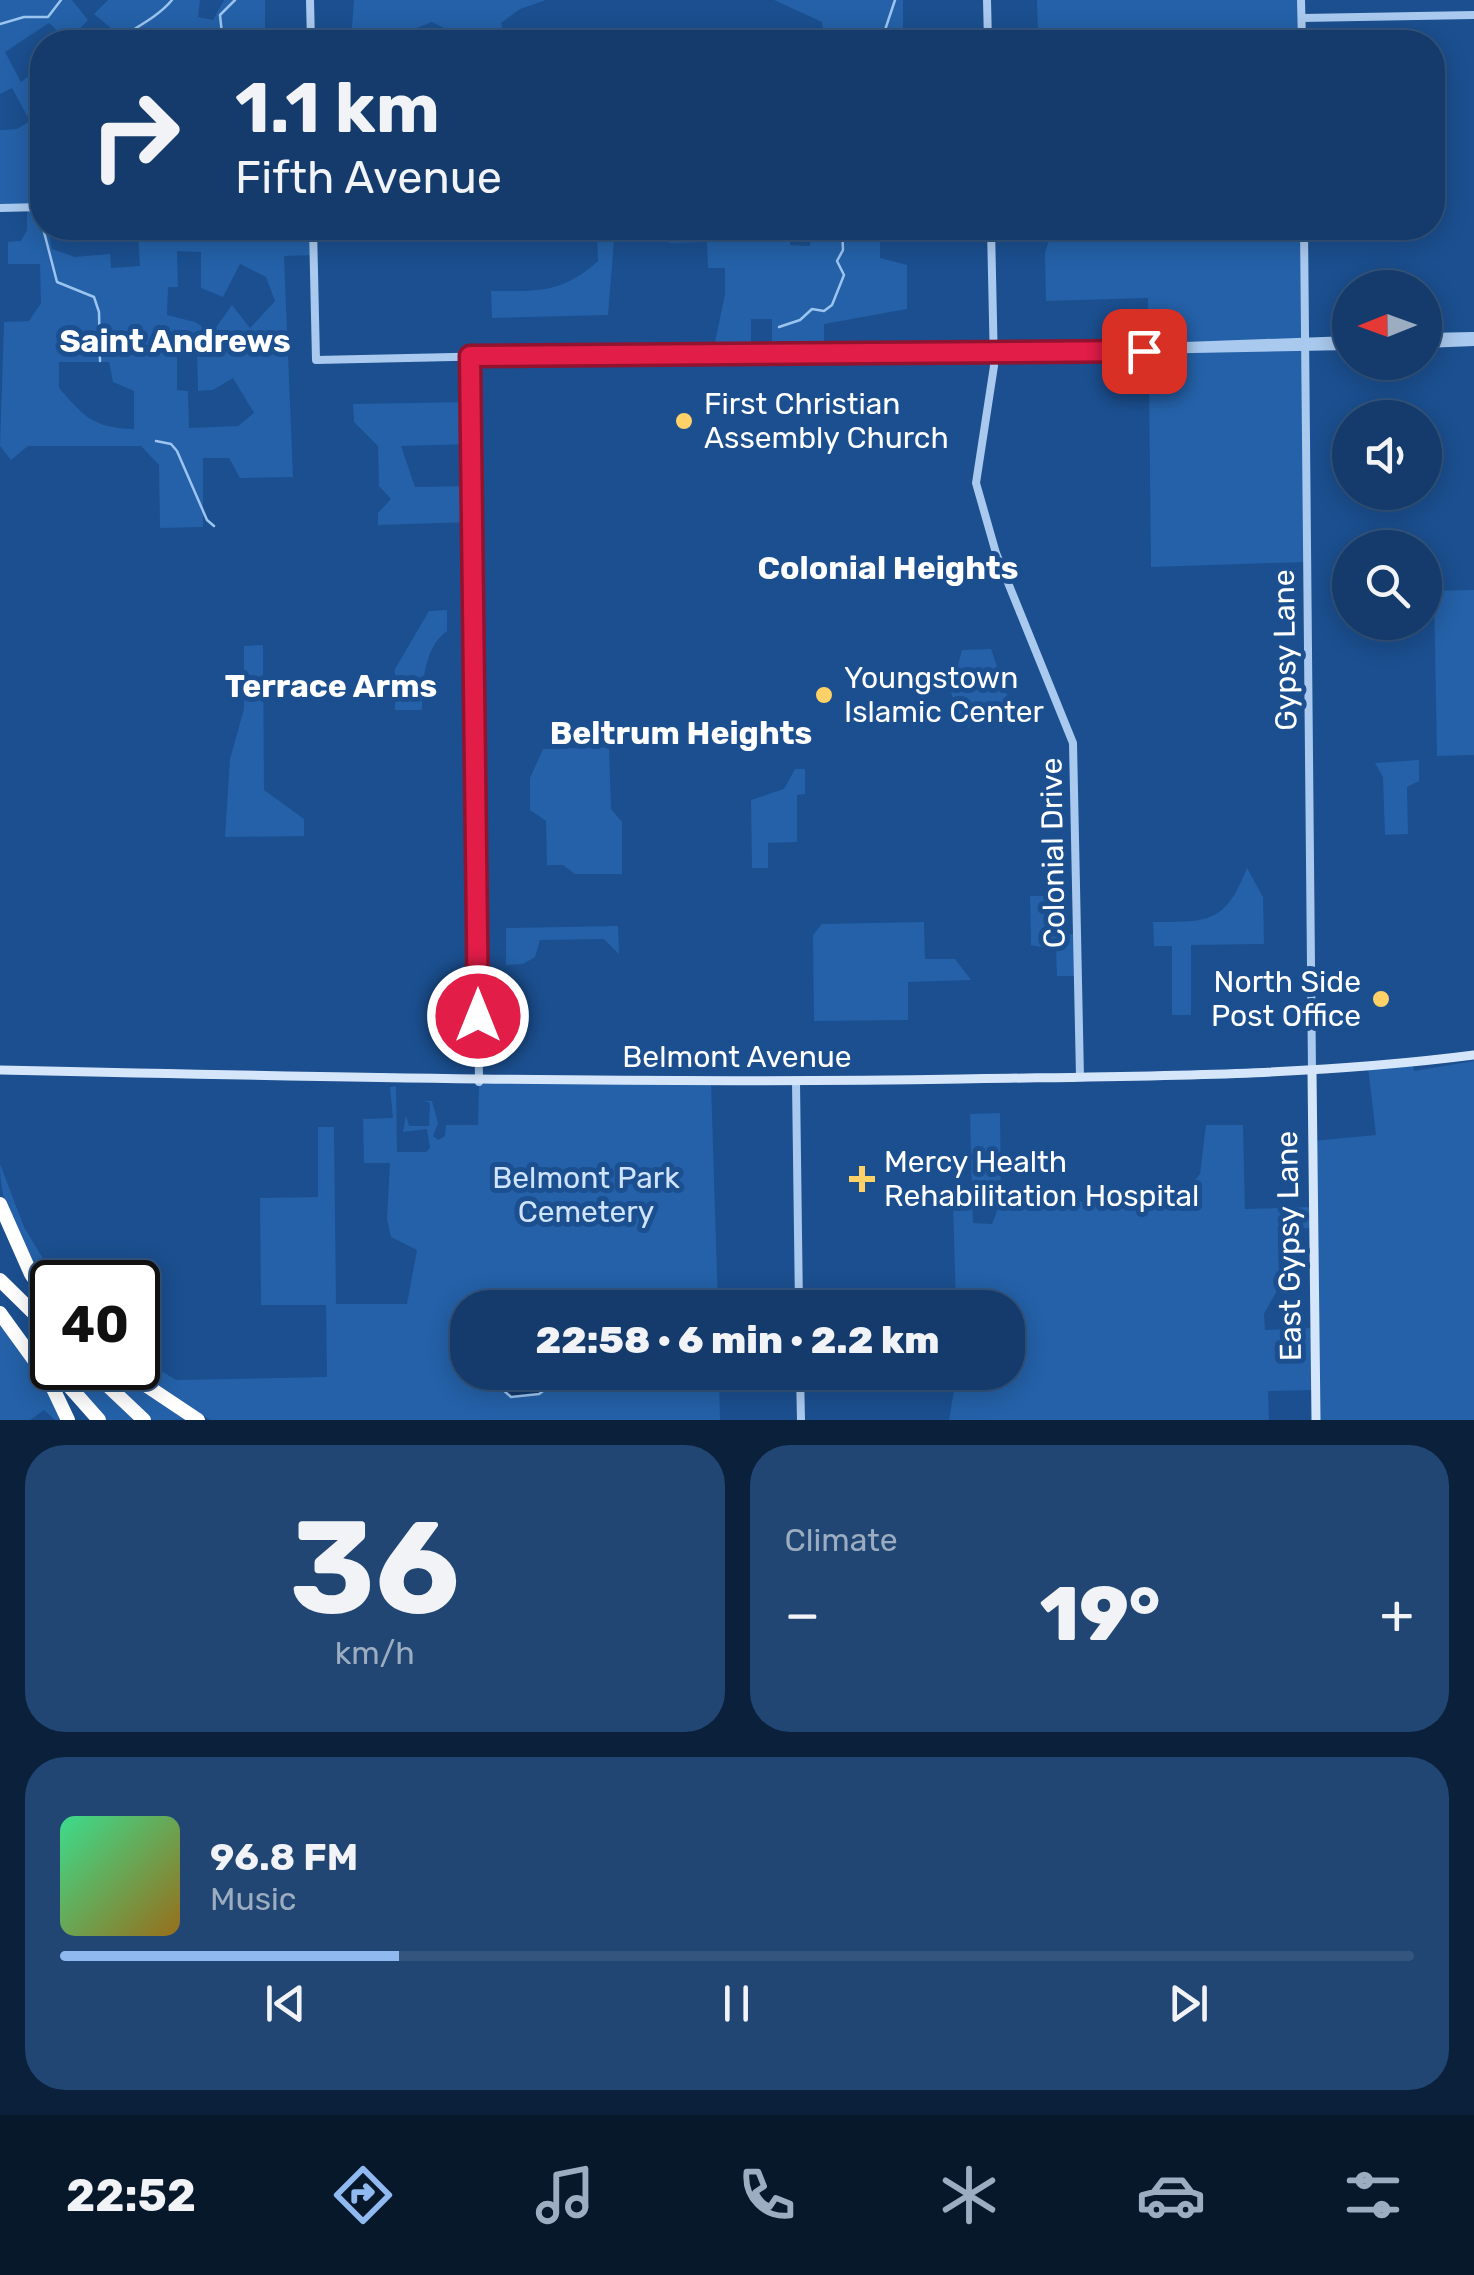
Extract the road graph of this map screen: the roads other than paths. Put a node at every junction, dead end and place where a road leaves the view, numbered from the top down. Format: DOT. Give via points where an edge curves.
graph roads {
  1 [pos="310,0"];
  2 [pos="987,0"];
  3 [pos="1302,0"];
  4 [pos="1474,15"];
  5 [pos="1302,18"];
  6 [pos="311,30"];
  7 [pos="988,30"];
  8 [pos="1302,30"];
  9 [pos="30,207"];
  10 [pos="0,208"];
  11 [pos="314,240"];
  12 [pos="991,240"];
  13 [pos="1304,240"];
  14 [pos="1474,339"];
  15 [pos="1442,340"];
  16 [pos="1332,344"];
  17 [pos="1305,345"];
  18 [pos="993,353"];
  19 [pos="470,356"];
  20 [pos="1474,1055"];
  21 [pos="0,1070"];
  22 [pos="1312,1072"];
  23 [pos="1080,1077"];
  24 [pos="479,1082"];
  25 [pos="796,1082"];
  26 [pos="0,1204"];
  27 [pos="30,1274"];
  28 [pos="0,1276"];
  29 [pos="799,1290"];
  30 [pos="30,1301"];
  31 [pos="30,1308"];
  32 [pos="0,1310"];
  33 [pos="30,1342"];
  34 [pos="73,1390"];
  35 [pos="112,1390"];
  36 [pos="154,1390"];
  37 [pos="800,1390"];
  38 [pos="68,1420"];
  39 [pos="99,1420"];
  40 [pos="144,1420"];
  41 [pos="198,1420"];
  42 [pos="800,1420"];
  43 [pos="1316,1420"];
  1 -- 6 [label="street"];
  2 -- 7 [label="street"];
  3 -- 5 [label="street"];
  4 -- 5 [label="street"];
  5 -- 8 [label="street"];
  9 -- 10 [label="street"];
  11 -- 19 [label="street" via="316,360"];
  12 -- 18 [label="street, Colonial Drive"];
  13 -- 17 [label="street, Gypsy Lane"];
  14 -- 15 [label="street"];
  16 -- 17 [label="street"];
  17 -- 18 [label="street"];
  17 -- 22 [label="street, Gypsy Lane"];
  18 -- 19 [label="street"];
  18 -- 23 [label="street, Colonial Drive" via="978,496 1074,752"];
  19 -- 24 [label="street"];
  20 -- 22 [label="main road, Belmont Avenue"];
  21 -- 24 [label="main road, Belmont Avenue"];
  22 -- 23 [label="main road, Belmont Avenue"];
  22 -- 43 [label="main road, East Gypsy Lane"];
  23 -- 25 [label="main road, Belmont Avenue"];
  24 -- 25 [label="main road, Belmont Avenue"];
  25 -- 29 [label="street"];
  26 -- 27 [label="highway"];
  28 -- 30 [label="highway"];
  28 -- 31 [label="highway"];
  32 -- 33 [label="highway"];
  32 -- 38 [label="highway"];
  34 -- 39 [label="highway"];
  35 -- 40 [label="highway"];
  36 -- 41 [label="highway"];
  37 -- 42 [label="street"];
}
